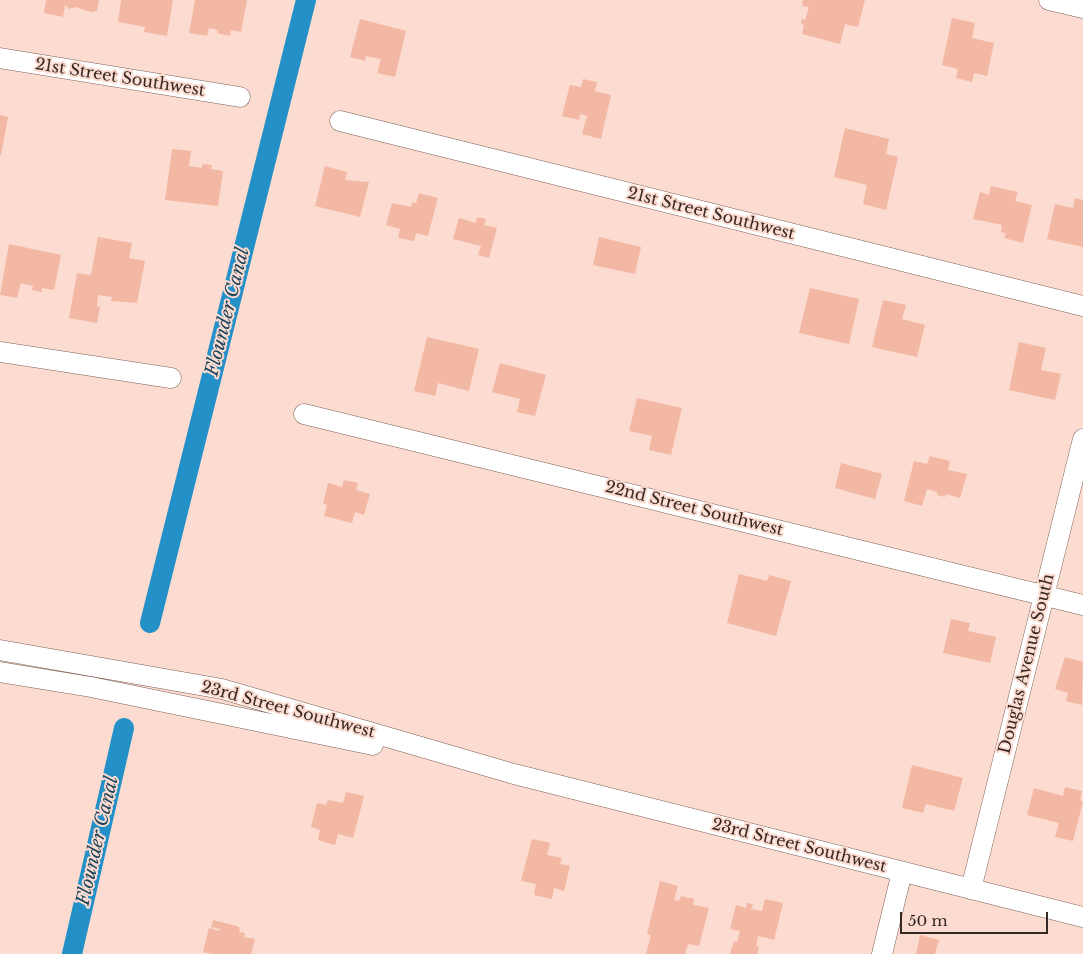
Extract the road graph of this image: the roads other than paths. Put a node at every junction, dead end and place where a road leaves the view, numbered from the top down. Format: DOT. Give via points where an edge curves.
graph roads {
  1 [pos="1049,0"];
  2 [pos="1083,8"];
  3 [pos="0,58"];
  4 [pos="240,97"];
  5 [pos="340,121"];
  6 [pos="1083,306"];
  7 [pos="0,352"];
  8 [pos="171,378"];
  9 [pos="304,414"];
  10 [pos="1083,439"];
  11 [pos="1045,596"];
  12 [pos="1083,605"];
  13 [pos="0,650"];
  14 [pos="0,672"];
  15 [pos="514,774"];
  16 [pos="902,872"];
  17 [pos="971,889"];
  18 [pos="1083,917"];
  19 [pos="882,954"];
  1 -- 2 [label="street"];
  3 -- 4 [label="street, 21st Street Southwest"];
  5 -- 6 [label="street, 21st Street Southwest"];
  7 -- 8 [label="street"];
  9 -- 11 [label="street, 22nd Street Southwest"];
  10 -- 11 [label="street, Douglas Avenue South"];
  11 -- 12 [label="street, 22nd Street Southwest"];
  11 -- 17 [label="street, Douglas Avenue South"];
  13 -- 15 [label="street, 23rd Street Southwest" via="222,689"];
  14 -- 15 [label="street, 23rd Street Southwest" via="91,687"];
  15 -- 16 [label="street, 23rd Street Southwest"];
  16 -- 17 [label="street, 23rd Street Southwest"];
  16 -- 19 [label="street"];
  17 -- 18 [label="street, 23rd Street Southwest"];
}
